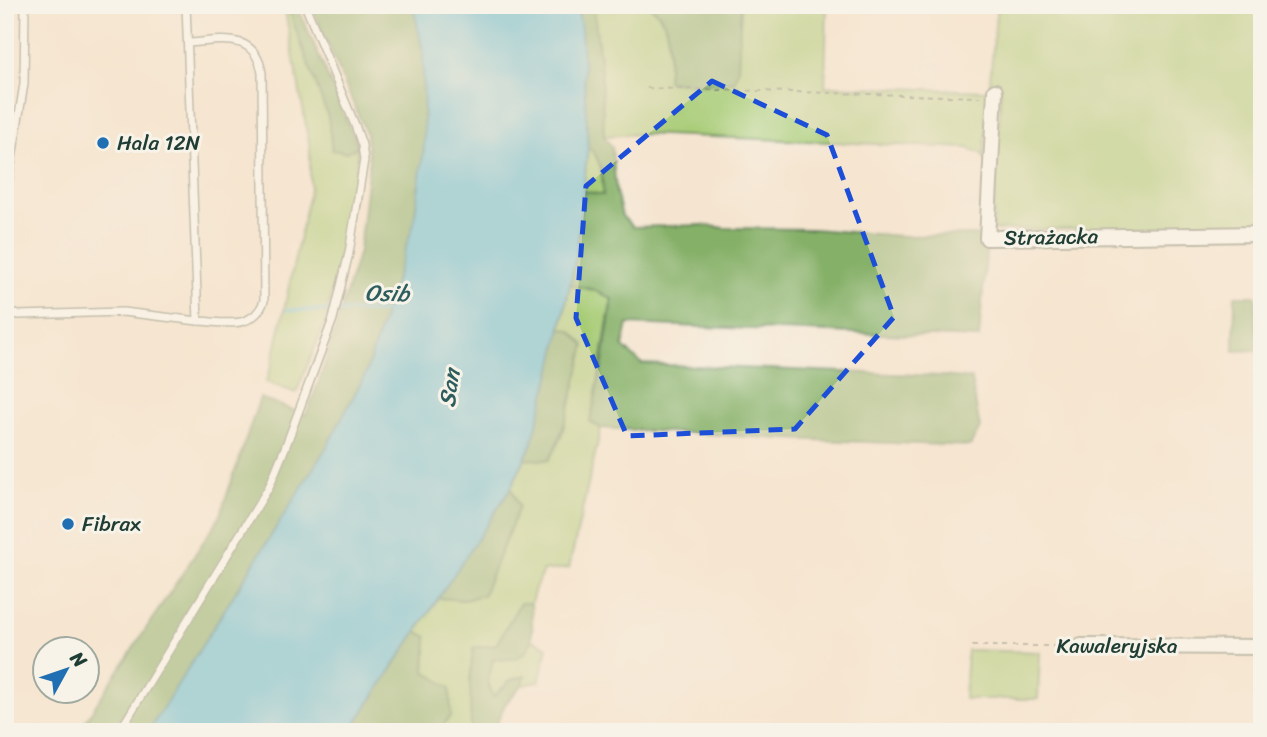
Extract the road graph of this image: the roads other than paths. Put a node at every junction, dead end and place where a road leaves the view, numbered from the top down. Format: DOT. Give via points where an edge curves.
graph roads {
  1 [pos="25,5"];
  2 [pos="186,5"];
  3 [pos="305,5"];
  4 [pos="188,43"];
  5 [pos="995,94"];
  6 [pos="5,201"];
  7 [pos="1262,234"];
  8 [pos="5,312"];
  9 [pos="198,321"];
  10 [pos="1081,646"];
  11 [pos="1262,648"];
  12 [pos="119,732"];
  1 -- 6 [label="lane" via="24,84"];
  2 -- 4 [label="lane"];
  3 -- 12 [label="lane" via="355,125 364,160 337,304 269,487"];
  4 -- 9 [label="lane"];
  4 -- 9 [label="lane" via="235,40 246,44 260,60 262,73 264,301 260,312 241,322"];
  5 -- 7 [label="street, Strażacka" via="987,238"];
  8 -- 9 [label="lane" via="123,312"];
  10 -- 11 [label="street, Kawaleryjska"];
}
